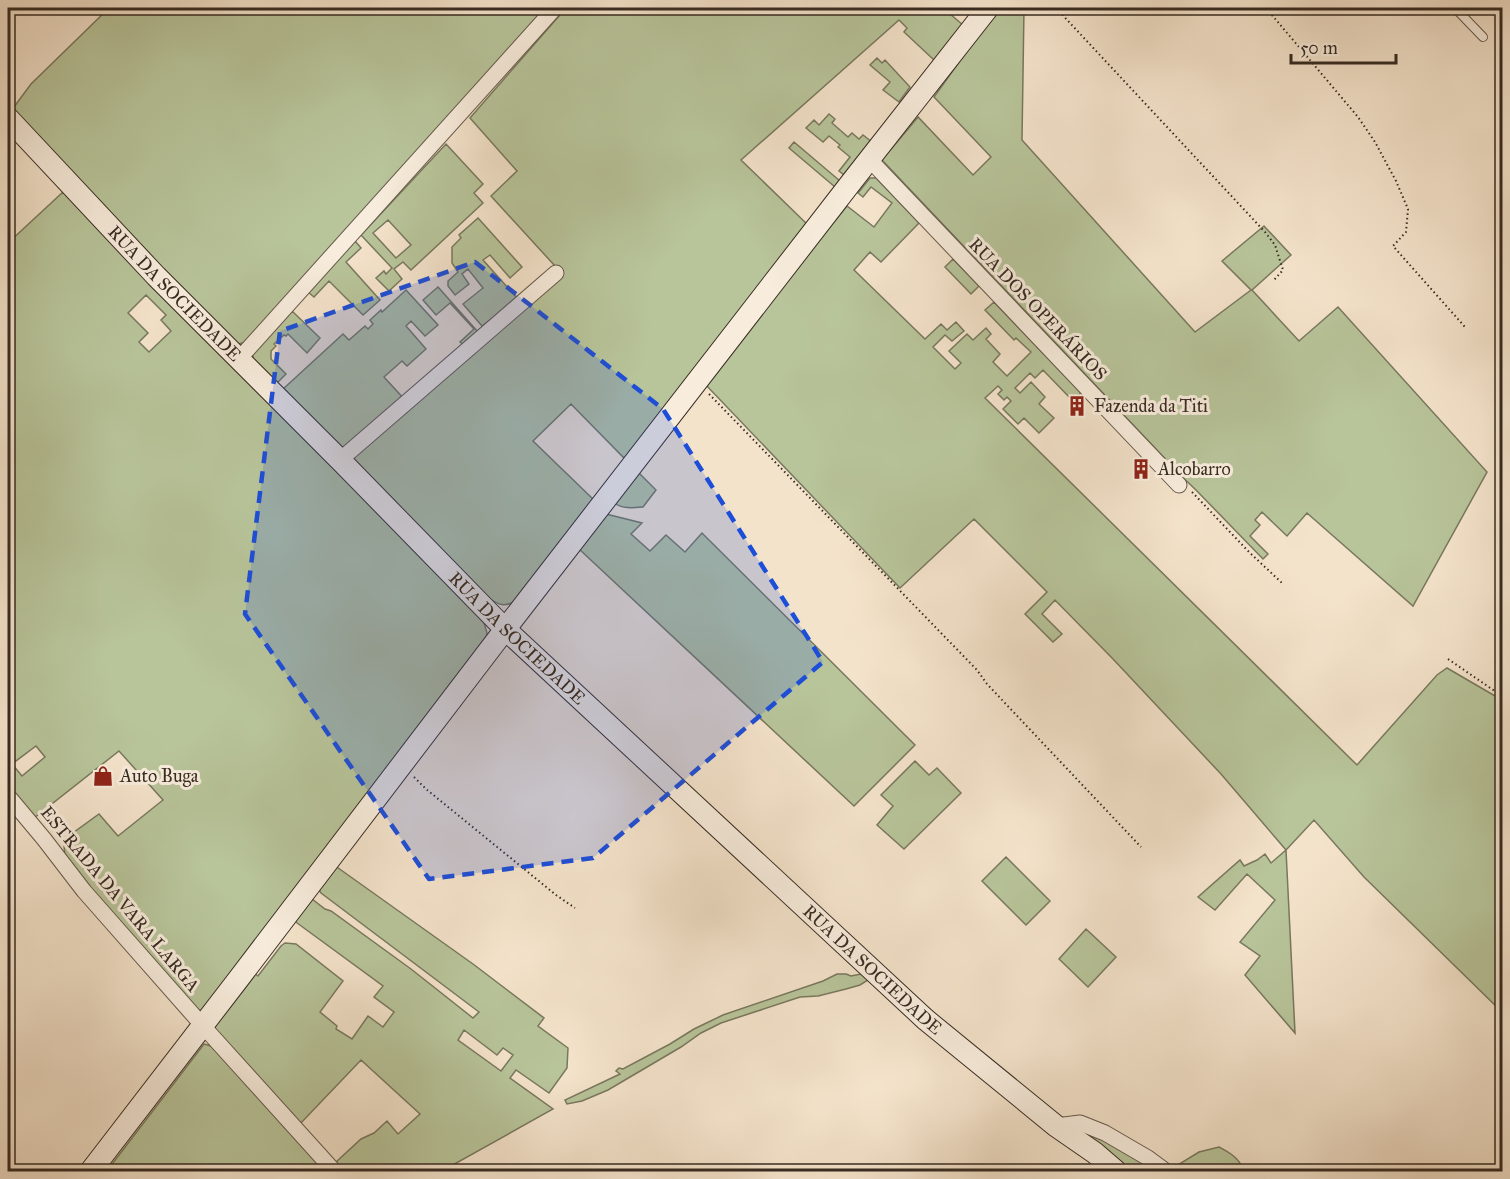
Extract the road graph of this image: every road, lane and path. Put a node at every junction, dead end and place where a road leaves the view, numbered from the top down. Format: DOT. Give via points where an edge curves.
graph roads {
  1 [pos="555,8"];
  2 [pos="987,8"];
  3 [pos="1056,8"];
  4 [pos="1266,8"];
  5 [pos="1455,8"];
  6 [pos="1483,38"];
  7 [pos="8,118"];
  8 [pos="869,159"];
  9 [pos="556,273"];
  10 [pos="1274,279"];
  11 [pos="1465,327"];
  12 [pos="239,359"];
  13 [pos="695,382"];
  14 [pos="340,460"];
  15 [pos="1179,485"];
  16 [pos="1282,583"];
  17 [pos="505,629"];
  18 [pos="1448,658"];
  19 [pos="1503,696"];
  20 [pos="404,763"];
  21 [pos="8,796"];
  22 [pos="1141,847"];
  23 [pos="575,908"];
  24 [pos="203,1026"];
  25 [pos="1056,1126"];
  26 [pos="90,1172"];
  27 [pos="335,1172"];
  28 [pos="1117,1172"];
  29 [pos="1167,1172"];
  1 -- 12 [label="street"];
  2 -- 8 [label="street"];
  3 -- 10 [label="path" via="1265,232 1275,245 1283,270"];
  4 -- 11 [label="path" via="1375,142 1408,209 1406,232 1393,246"];
  5 -- 6 [label="lane"];
  7 -- 12 [label="street, RUA DA SOCIEDADE"];
  8 -- 13 [label="street"];
  8 -- 15 [label="street, RUA DOS OPERÁRIOS"];
  9 -- 14 [label="street"];
  12 -- 14 [label="street, RUA DA SOCIEDADE"];
  13 -- 17 [label="street"];
  13 -- 22 [label="path" via="977,670"];
  14 -- 17 [label="street, RUA DA SOCIEDADE"];
  15 -- 16 [label="path" via="1194,494"];
  17 -- 20 [label="street"];
  17 -- 25 [label="street, RUA DA SOCIEDADE" via="918,1012"];
  18 -- 19 [label="path"];
  20 -- 23 [label="path" via="426,789"];
  20 -- 24 [label="street"];
  21 -- 24 [label="street, ESTRADA DA VARA LARGA" via="84,891"];
  24 -- 26 [label="street"];
  24 -- 27 [label="street, ESTRADA DA VARA LARGA"];
  25 -- 28 [label="street, RUA DA SOCIEDADE"];
  25 -- 29 [label="street" via="1080,1123 1105,1133"];
}
